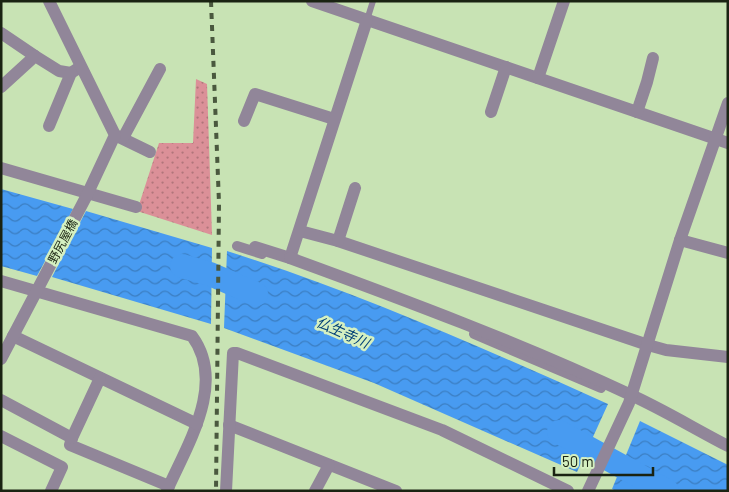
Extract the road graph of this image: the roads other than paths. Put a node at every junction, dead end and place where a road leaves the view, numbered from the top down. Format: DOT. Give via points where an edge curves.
graph roads {
  1 [pos="48,1"];
  2 [pos="312,1"];
  3 [pos="373,1"];
  4 [pos="564,1"];
  5 [pos="367,20"];
  6 [pos="1,33"];
  7 [pos="35,56"];
  8 [pos="653,58"];
  9 [pos="160,68"];
  10 [pos="506,68"];
  11 [pos="76,70"];
  12 [pos="538,78"];
  13 [pos="3,81"];
  14 [pos="728,102"];
  15 [pos="491,112"];
  16 [pos="636,112"];
  17 [pos="334,119"];
  18 [pos="244,121"];
  19 [pos="49,126"];
  20 [pos="119,137"];
  21 [pos="715,139"];
  22 [pos="728,143"];
  23 [pos="150,152"];
  24 [pos="1,168"];
  25 [pos="355,188"];
  26 [pos="86,195"];
  27 [pos="136,207"];
  28 [pos="300,231"];
  29 [pos="680,240"];
  30 [pos="338,241"];
  31 [pos="236,246"];
  32 [pos="255,246"];
  33 [pos="728,253"];
  34 [pos="290,258"];
  35 [pos="1,281"];
  36 [pos="38,288"];
  37 [pos="13,336"];
  38 [pos="648,345"];
  39 [pos="728,357"];
  40 [pos="1,360"];
  41 [pos="100,378"];
  42 [pos="617,389"];
  43 [pos="630,399"];
  44 [pos="1,400"];
  45 [pos="197,424"];
  46 [pos="230,425"];
  47 [pos="1,436"];
  48 [pos="71,441"];
  49 [pos="728,446"];
  50 [pos="329,465"];
  51 [pos="62,467"];
  52 [pos="168,488"];
  53 [pos="588,490"];
  54 [pos="51,491"];
  55 [pos="226,491"];
  56 [pos="315,491"];
  57 [pos="396,491"];
  58 [pos="568,491"];
  1 -- 11 [label="street"];
  2 -- 5 [label="street"];
  3 -- 5 [label="lane"];
  4 -- 12 [label="street"];
  5 -- 10 [label="street"];
  5 -- 17 [label="street"];
  6 -- 7 [label="street"];
  7 -- 11 [label="street" via="59,71"];
  7 -- 13 [label="street"];
  8 -- 16 [label="street"];
  9 -- 20 [label="street, 野尻屋橋"];
  10 -- 12 [label="street"];
  10 -- 15 [label="street"];
  11 -- 19 [label="street"];
  11 -- 20 [label="street"];
  12 -- 16 [label="street"];
  14 -- 21 [label="street"];
  16 -- 21 [label="street"];
  17 -- 18 [label="street" via="255,94"];
  17 -- 28 [label="street"];
  20 -- 23 [label="street"];
  20 -- 26 [label="street, 野尻屋橋"];
  21 -- 22 [label="street"];
  21 -- 29 [label="street"];
  24 -- 26 [label="street"];
  25 -- 30 [label="street"];
  26 -- 27 [label="street"];
  26 -- 36 [label="street, 野尻屋橋"];
  28 -- 30 [label="street"];
  28 -- 34 [label="street"];
  29 -- 33 [label="street"];
  29 -- 38 [label="street"];
  30 -- 38 [label="street"];
  31 -- 42 [label="street" via="410,307 609,391"];
  32 -- 34 [label="street"];
  34 -- 42 [label="street" via="398,297"];
  35 -- 36 [label="street"];
  36 -- 37 [label="street, 野尻屋橋"];
  36 -- 45 [label="street" via="192,336 201,348 205,374 204,402"];
  37 -- 40 [label="street, 野尻屋橋"];
  37 -- 41 [label="street"];
  38 -- 39 [label="street"];
  38 -- 43 [label="street"];
  41 -- 45 [label="street"];
  41 -- 48 [label="street"];
  42 -- 43 [label="street"];
  43 -- 49 [label="street"];
  43 -- 53 [label="street"];
  44 -- 48 [label="street"];
  45 -- 52 [label="street"];
  46 -- 50 [label="street"];
  46 -- 55 [label="street"];
  46 -- 58 [label="street" via="233,354 237,353 442,430"];
  47 -- 51 [label="street"];
  48 -- 51 [label="street"];
  48 -- 52 [label="street"];
  50 -- 56 [label="street"];
  50 -- 57 [label="street"];
  51 -- 54 [label="street"];
}
